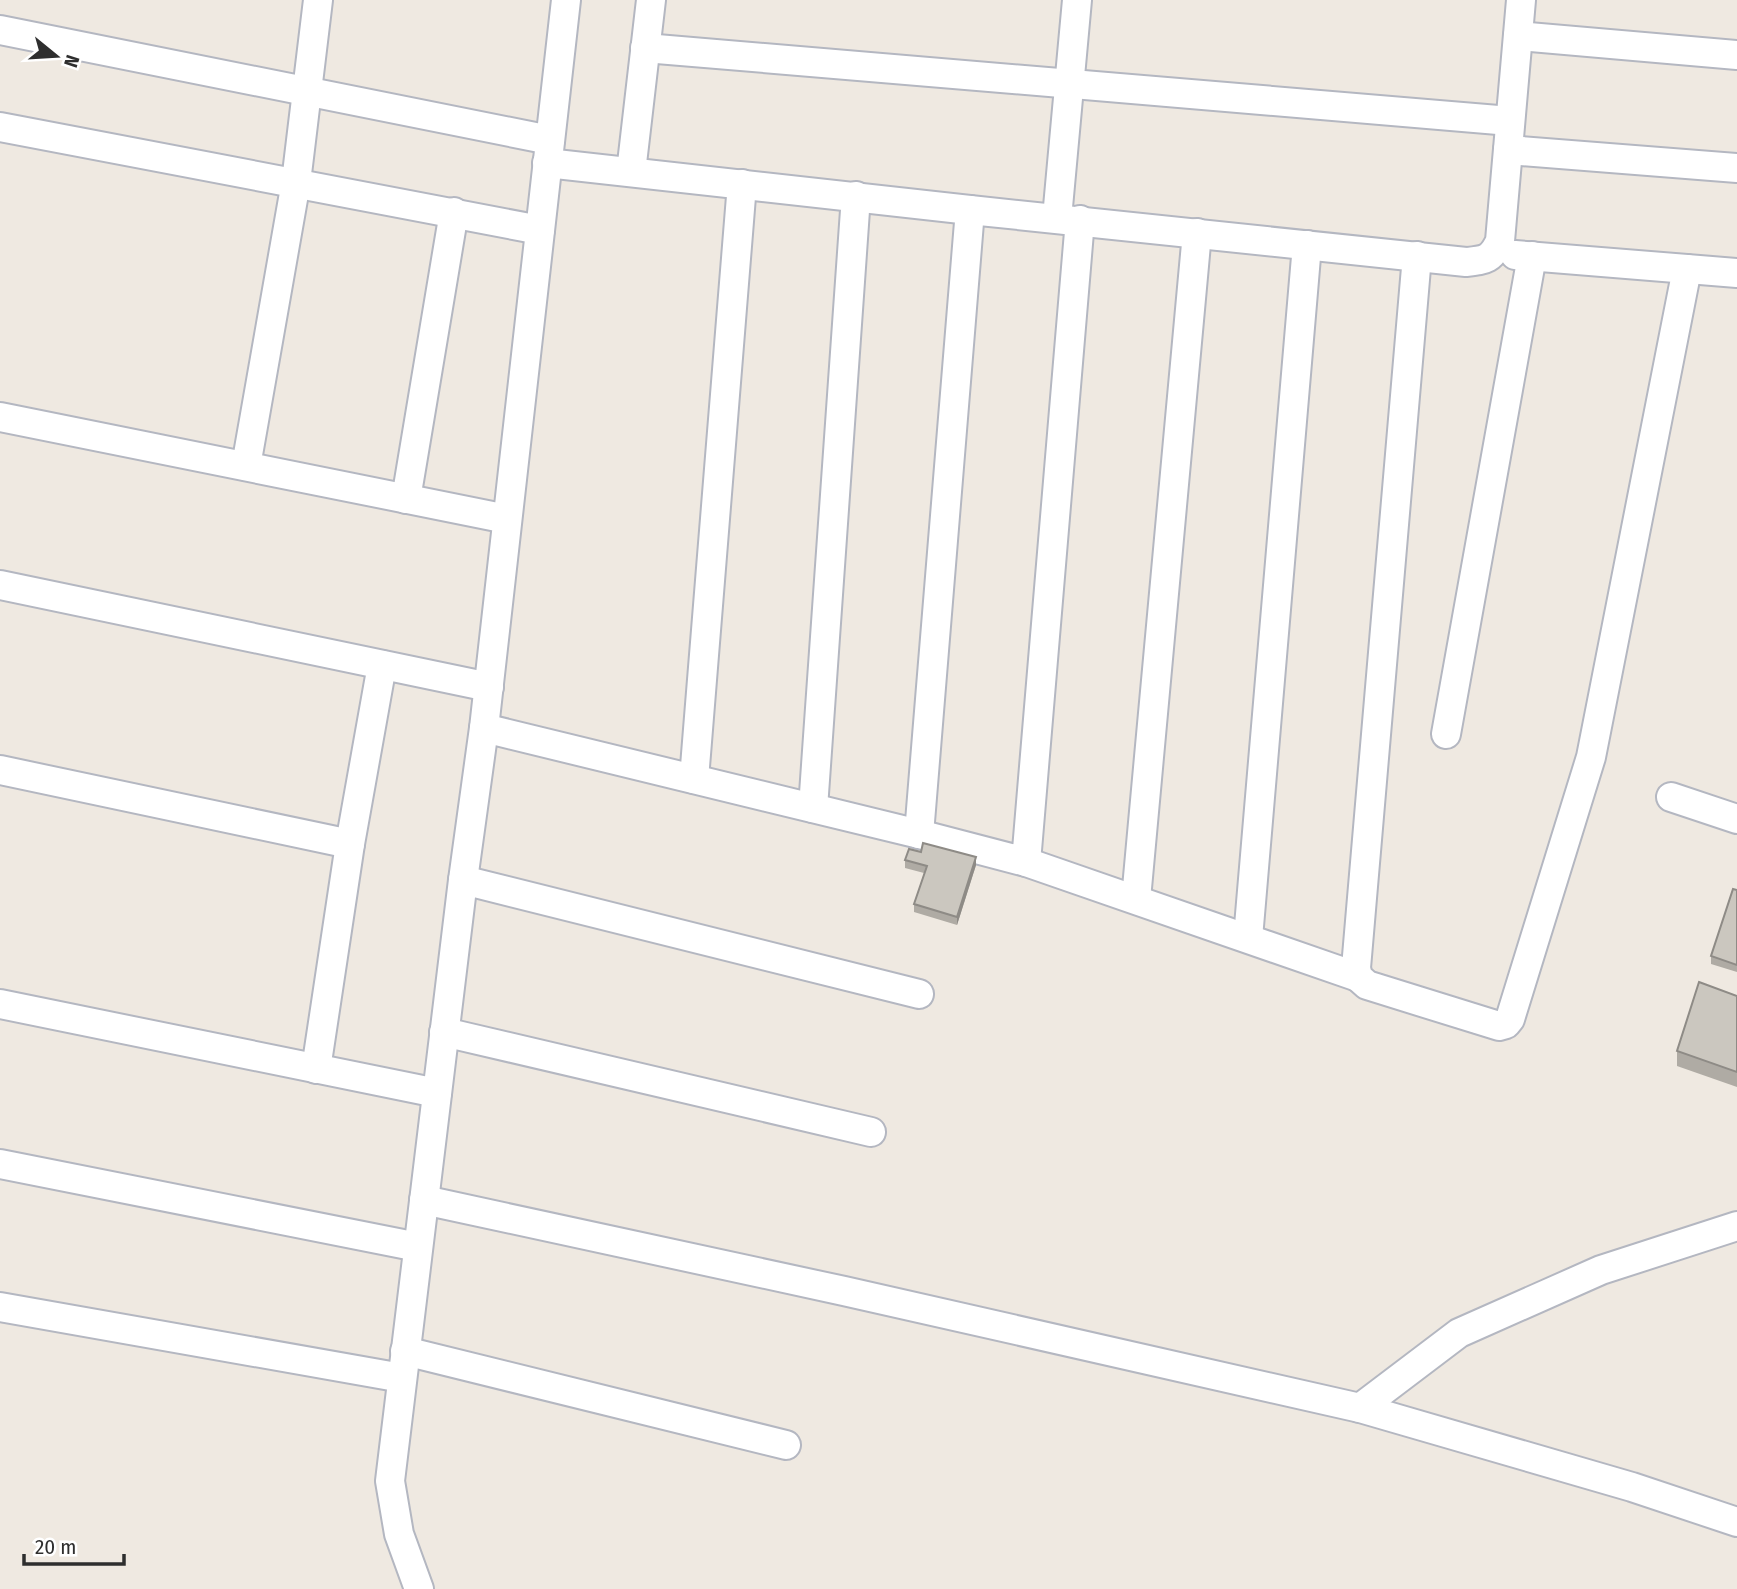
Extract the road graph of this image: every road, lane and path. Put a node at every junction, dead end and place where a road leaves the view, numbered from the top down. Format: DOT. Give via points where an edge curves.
graph roads {
  1 [pos="318,0"];
  2 [pos="566,0"];
  3 [pos="651,0"];
  4 [pos="1077,0"];
  5 [pos="1521,0"];
  6 [pos="0,30"];
  7 [pos="1518,36"];
  8 [pos="645,48"];
  9 [pos="1737,55"];
  10 [pos="1070,84"];
  11 [pos="308,92"];
  12 [pos="1510,121"];
  13 [pos="0,127"];
  14 [pos="1508,150"];
  15 [pos="549,151"];
  16 [pos="1737,168"];
  17 [pos="631,172"];
  18 [pos="296,182"];
  19 [pos="742,184"];
  20 [pos="856,196"];
  21 [pos="970,210"];
  22 [pos="454,212"];
  23 [pos="1069,219"];
  24 [pos="540,230"];
  25 [pos="1197,233"];
  26 [pos="1307,245"];
  27 [pos="1495,253"];
  28 [pos="1417,256"];
  29 [pos="1532,256"];
  30 [pos="1687,269"];
  31 [pos="1737,273"];
  32 [pos="0,417"];
  33 [pos="246,466"];
  34 [pos="406,499"];
  35 [pos="507,519"];
  36 [pos="0,585"];
  37 [pos="382,665"];
  38 [pos="489,687"];
  39 [pos="484,728"];
  40 [pos="1446,734"];
  41 [pos="0,770"];
  42 [pos="694,779"];
  43 [pos="1671,797"];
  44 [pos="813,807"];
  45 [pos="1737,819"];
  46 [pos="919,834"];
  47 [pos="350,844"];
  48 [pos="1026,862"];
  49 [pos="463,880"];
  50 [pos="1136,899"];
  51 [pos="1248,938"];
  52 [pos="1358,977"];
  53 [pos="919,994"];
  54 [pos="0,1004"];
  55 [pos="444,1032"];
  56 [pos="316,1069"];
  57 [pos="437,1093"];
  58 [pos="871,1132"];
  59 [pos="0,1164"];
  60 [pos="424,1200"];
  61 [pos="1737,1226"];
  62 [pos="418,1247"];
  63 [pos="0,1307"];
  64 [pos="404,1364"];
  65 [pos="1360,1408"];
  66 [pos="786,1445"];
  67 [pos="1737,1522"];
  68 [pos="419,1589"];
  1 -- 11 [label="street"];
  2 -- 15 [label="street"];
  3 -- 8 [label="street"];
  4 -- 10 [label="street"];
  5 -- 7 [label="street"];
  6 -- 11 [label="street"];
  7 -- 9 [label="street"];
  7 -- 12 [label="street"];
  8 -- 10 [label="street"];
  8 -- 17 [label="street"];
  10 -- 12 [label="street"];
  10 -- 23 [label="street"];
  11 -- 15 [label="street"];
  11 -- 18 [label="street"];
  12 -- 14 [label="street"];
  13 -- 18 [label="street"];
  14 -- 16 [label="street"];
  14 -- 27 [label="street"];
  15 -- 17 [label="street"];
  15 -- 24 [label="street"];
  17 -- 19 [label="street"];
  18 -- 22 [label="street"];
  18 -- 33 [label="street"];
  19 -- 20 [label="street"];
  19 -- 42 [label="street"];
  20 -- 21 [label="street"];
  20 -- 44 [label="street"];
  21 -- 23 [label="street"];
  21 -- 46 [label="street"];
  22 -- 24 [label="street"];
  22 -- 34 [label="street"];
  23 -- 25 [label="street"];
  23 -- 48 [label="street"];
  24 -- 35 [label="street"];
  25 -- 26 [label="street"];
  25 -- 50 [label="street"];
  26 -- 28 [label="street"];
  26 -- 51 [label="street"];
  27 -- 28 [label="street" via="1466,262"];
  27 -- 29 [label="street"];
  28 -- 52 [label="street"];
  29 -- 30 [label="street"];
  29 -- 40 [label="street"];
  30 -- 31 [label="street"];
  30 -- 52 [label="street" via="1591,757 1510,1018 1499,1026 1367,985"];
  32 -- 33 [label="street"];
  33 -- 34 [label="street"];
  34 -- 35 [label="street"];
  35 -- 38 [label="street"];
  36 -- 37 [label="street"];
  37 -- 38 [label="street"];
  37 -- 47 [label="street"];
  38 -- 39 [label="street"];
  39 -- 42 [label="street"];
  39 -- 49 [label="street"];
  41 -- 47 [label="street"];
  42 -- 44 [label="street"];
  43 -- 45 [label="street"];
  44 -- 46 [label="street"];
  46 -- 48 [label="street"];
  47 -- 56 [label="street"];
  48 -- 50 [label="street"];
  49 -- 53 [label="street"];
  49 -- 55 [label="street"];
  50 -- 51 [label="street"];
  51 -- 52 [label="street"];
  54 -- 56 [label="street"];
  55 -- 57 [label="street"];
  55 -- 58 [label="street"];
  56 -- 57 [label="street"];
  57 -- 60 [label="street"];
  59 -- 62 [label="street"];
  60 -- 62 [label="street"];
  60 -- 65 [label="street"];
  61 -- 65 [label="street" via="1601,1270 1460,1333"];
  62 -- 64 [label="street"];
  63 -- 64 [label="street"];
  64 -- 66 [label="street"];
  64 -- 68 [label="street" via="390,1481 398,1534"];
  65 -- 67 [label="street"];
}
